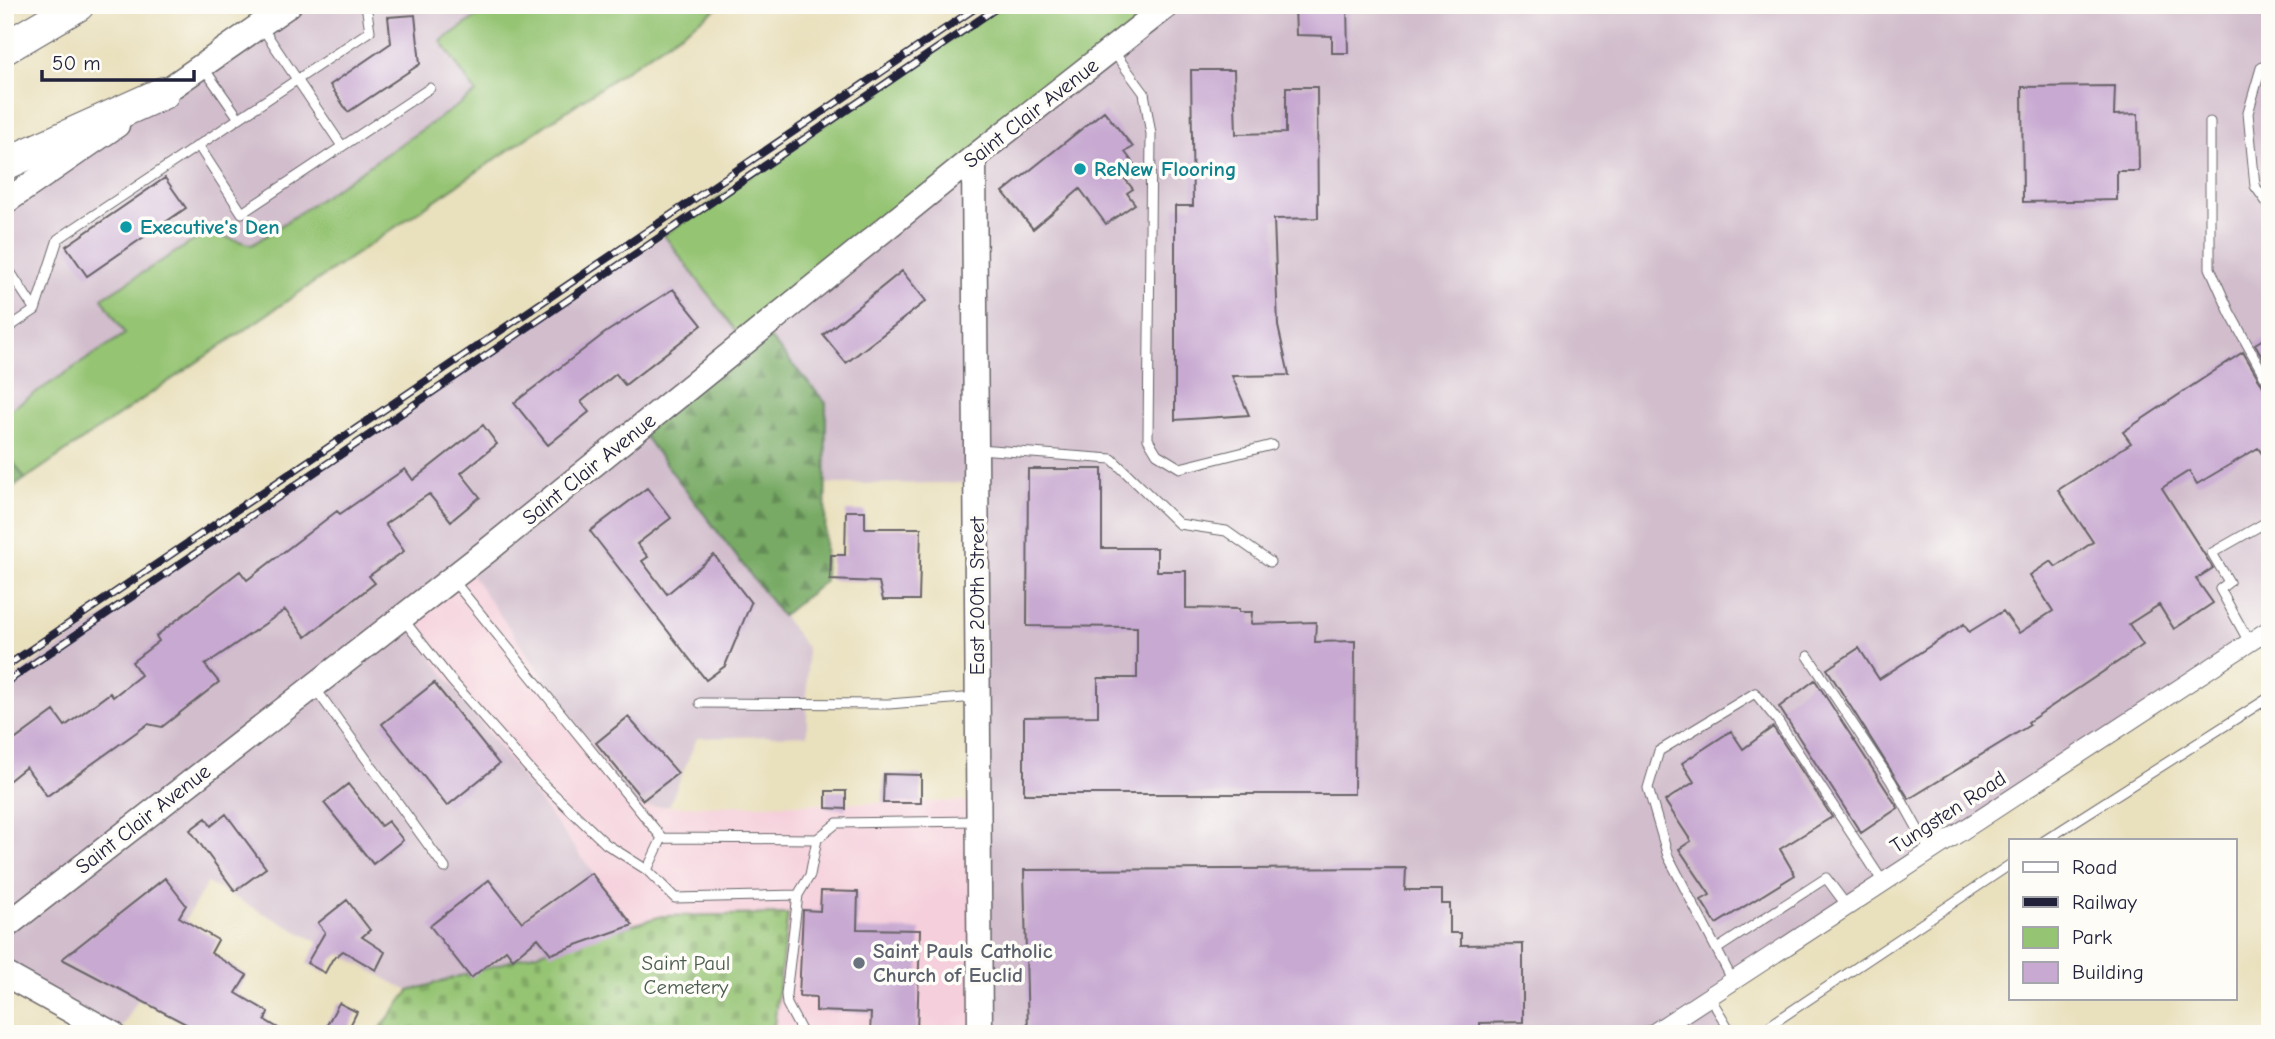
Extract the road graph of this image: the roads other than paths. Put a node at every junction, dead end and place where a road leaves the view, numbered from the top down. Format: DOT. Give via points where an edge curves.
graph roads {
  1 [pos="78,5"];
  2 [pos="289,5"];
  3 [pos="366,5"];
  4 [pos="1168,5"];
  5 [pos="260,25"];
  6 [pos="5,48"];
  7 [pos="1112,49"];
  8 [pos="2270,62"];
  9 [pos="202,66"];
  10 [pos="297,79"];
  11 [pos="430,88"];
  12 [pos="163,93"];
  13 [pos="238,117"];
  14 [pos="2210,122"];
  15 [pos="198,145"];
  16 [pos="342,146"];
  17 [pos="974,157"];
  18 [pos="5,164"];
  19 [pos="5,202"];
  20 [pos="2270,207"];
  21 [pos="5,264"];
  22 [pos="36,310"];
  23 [pos="5,330"];
  24 [pos="2270,386"];
  25 [pos="1272,445"];
  26 [pos="976,449"];
  27 [pos="2270,520"];
  28 [pos="1270,562"];
  29 [pos="452,579"];
  30 [pos="401,618"];
  31 [pos="2270,629"];
  32 [pos="2249,642"];
  33 [pos="1808,656"];
  34 [pos="314,686"];
  35 [pos="978,697"];
  36 [pos="2270,697"];
  37 [pos="700,704"];
  38 [pos="978,821"];
  39 [pos="662,838"];
  40 [pos="817,839"];
  41 [pos="2047,839"];
  42 [pos="1930,851"];
  43 [pos="2009,865"];
  44 [pos="445,868"];
  45 [pos="647,870"];
  46 [pos="1884,882"];
  47 [pos="798,895"];
  48 [pos="1847,906"];
  49 [pos="5,927"];
  50 [pos="1717,949"];
  51 [pos="5,974"];
  52 [pos="1733,981"];
  53 [pos="1710,996"];
  54 [pos="113,1034"];
  55 [pos="803,1034"];
  56 [pos="980,1034"];
  57 [pos="1652,1034"];
  58 [pos="1732,1034"];
  59 [pos="1757,1034"];
  1 -- 6 [label="highway"];
  2 -- 5 [label="street"];
  3 -- 10 [label="lane" via="370,31"];
  4 -- 7 [label="street, Saint Clair Avenue"];
  5 -- 9 [label="street"];
  5 -- 10 [label="lane"];
  7 -- 17 [label="street, Saint Clair Avenue"];
  7 -- 25 [label="lane" via="1144,93 1151,134 1148,439 1157,454 1180,468"];
  8 -- 20 [label="lane" via="2261,68 2248,113 2255,186"];
  9 -- 12 [label="street"];
  9 -- 13 [label="lane"];
  10 -- 13 [label="lane"];
  10 -- 16 [label="lane"];
  11 -- 16 [label="lane"];
  12 -- 18 [label="highway"];
  12 -- 19 [label="street"];
  13 -- 15 [label="lane"];
  14 -- 24 [label="lane" via="2210,268"];
  15 -- 16 [label="lane" via="242,213"];
  15 -- 22 [label="lane" via="58,239"];
  17 -- 26 [label="street, East 200th Street"];
  17 -- 29 [label="street, Saint Clair Avenue"];
  21 -- 22 [label="lane"];
  22 -- 23 [label="lane"];
  26 -- 28 [label="lane" via="1112,459 1180,524 1226,531"];
  26 -- 35 [label="street, East 200th Street"];
  27 -- 32 [label="lane" via="2212,553 2230,582 2220,589"];
  29 -- 30 [label="street, Saint Clair Avenue"];
  29 -- 39 [label="lane"];
  30 -- 34 [label="street, Saint Clair Avenue"];
  30 -- 45 [label="lane" via="540,781 606,844"];
  31 -- 32 [label="street, Tungsten Road"];
  32 -- 42 [label="street, Tungsten Road"];
  33 -- 42 [label="lane" via="1891,781"];
  34 -- 44 [label="lane"];
  34 -- 49 [label="street, Saint Clair Avenue"];
  35 -- 37 [label="lane" via="889,704"];
  35 -- 38 [label="street, East 200th Street"];
  36 -- 41 [label="lane"];
  38 -- 40 [label="lane" via="836,823"];
  38 -- 56 [label="street, East 200th Street"];
  39 -- 40 [label="lane"];
  39 -- 45 [label="lane"];
  40 -- 47 [label="lane" via="810,875"];
  42 -- 46 [label="street, Tungsten Road"];
  43 -- 59 [label="lane"];
  45 -- 47 [label="lane" via="676,898"];
  46 -- 48 [label="street, Tungsten Road"];
  46 -- 50 [label="lane" via="1755,693 1659,751 1648,788 1668,856"];
  47 -- 55 [label="lane" via="786,995"];
  48 -- 50 [label="lane" via="1826,878"];
  48 -- 52 [label="street, Tungsten Road"];
  50 -- 52 [label="lane"];
  51 -- 54 [label="street"];
  52 -- 53 [label="street, Tungsten Road"];
  53 -- 57 [label="street, Tungsten Road"];
  53 -- 58 [label="lane"];
}
